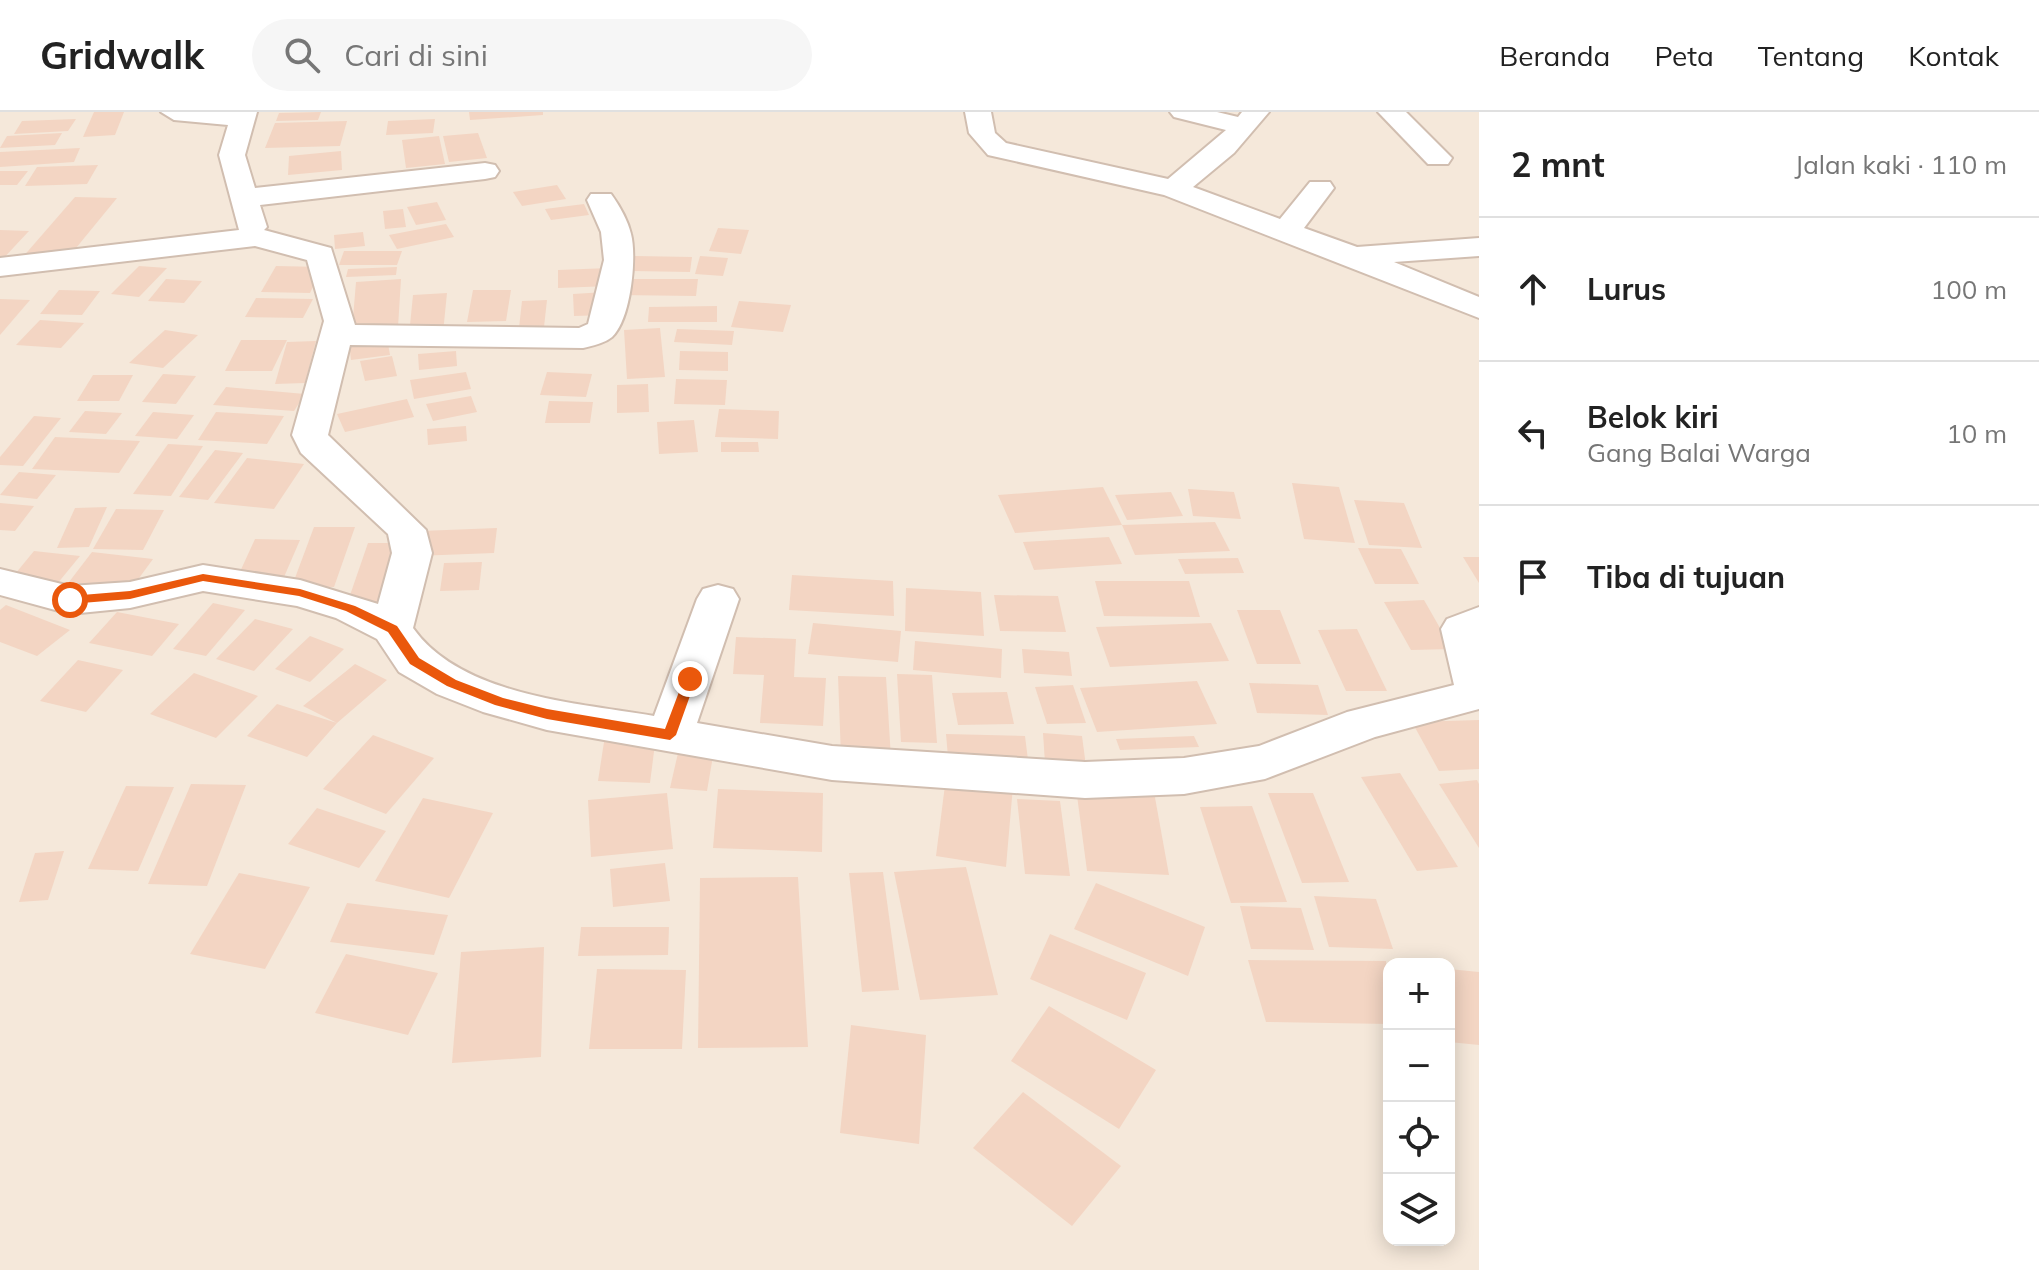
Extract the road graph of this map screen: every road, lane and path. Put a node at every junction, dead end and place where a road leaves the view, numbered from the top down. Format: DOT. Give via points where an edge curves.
graph roads {
  1 [pos="174,112"];
  2 [pos="978,112"];
  3 [pos="1183,112"];
  4 [pos="1391,112"];
  5 [pos="243,115"];
  6 [pos="1250,119"];
  7 [pos="1438,158"];
  8 [pos="485,171"];
  9 [pos="1320,188"];
  10 [pos="1173,189"];
  11 [pos="244,198"];
  12 [pos="601,200"];
  13 [pos="1286,231"];
  14 [pos="255,237"];
  15 [pos="1479,247"];
  16 [pos="1353,256"];
  17 [pos="0,267"];
  18 [pos="1479,308"];
  19 [pos="338,335"];
  20 [pos="0,582"];
  21 [pos="718,599"];
  22 [pos="1479,621"];
  23 [pos="392,629"];
  24 [pos="670,735"];
  1 -- 5 [label="street"];
  2 -- 10 [label="street" via="982,133 997,149"];
  3 -- 6 [label="street"];
  4 -- 7 [label="street"];
  5 -- 11 [label="street" via="232,155"];
  6 -- 10 [label="street"];
  8 -- 11 [label="street"];
  9 -- 13 [label="street"];
  10 -- 13 [label="street"];
  11 -- 14 [label="street"];
  12 -- 19 [label="street" via="616,232 619,260 608,319 600,331 583,338"];
  13 -- 16 [label="street"];
  14 -- 17 [label="street"];
  14 -- 19 [label="street" via="320,254 340,321"];
  15 -- 16 [label="street"];
  16 -- 18 [label="street"];
  19 -- 23 [label="street" via="310,435 314,445 407,530 412,553"];
  20 -- 23 [label="street" via="48,596 102,599 203,578 300,593 351,608"];
  21 -- 24 [label="street"];
  22 -- 24 [label="street" via="1462,629 1476,685 1468,697 1363,724 1265,762 1226,771 1135,780 1004,777 832,763"];
  23 -- 24 [label="street" via="414,661 499,701"];
}
